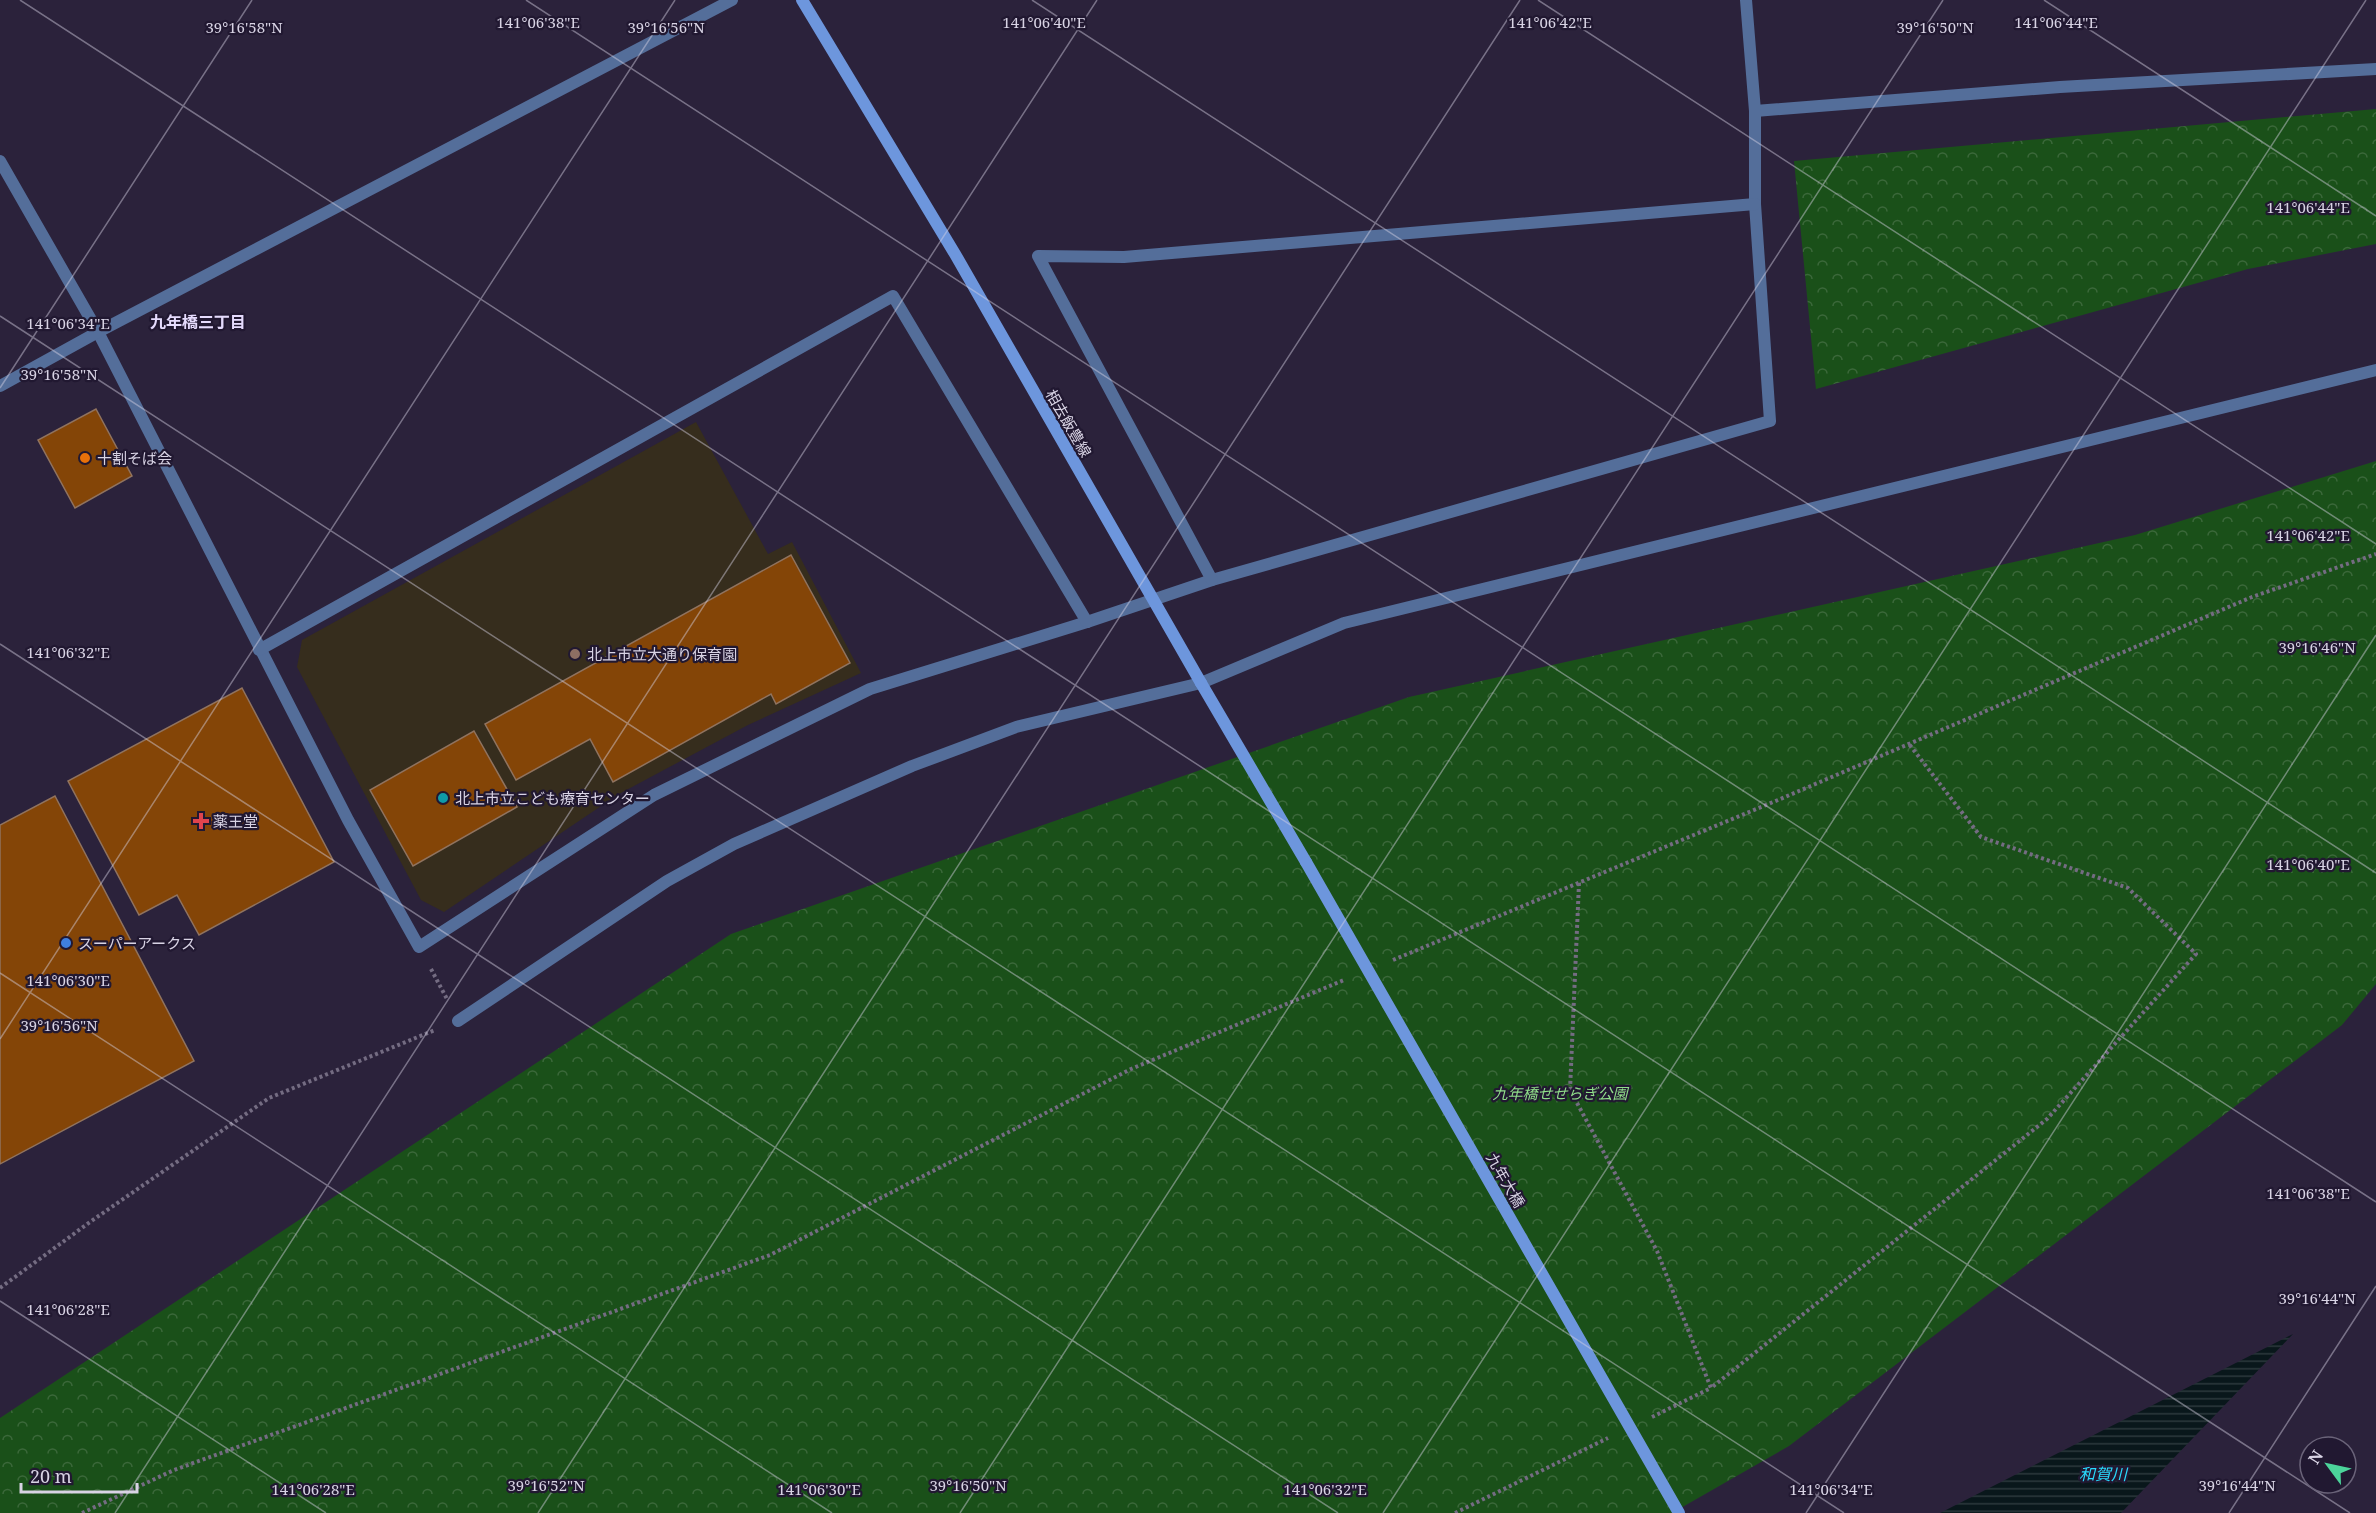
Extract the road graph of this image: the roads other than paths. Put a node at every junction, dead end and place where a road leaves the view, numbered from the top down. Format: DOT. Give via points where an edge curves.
graph roads {
  1 [pos="732,0"];
  2 [pos="802,0"];
  3 [pos="1746,0"];
  4 [pos="2376,69"];
  5 [pos="1755,111"];
  6 [pos="0,161"];
  7 [pos="1755,204"];
  8 [pos="98,332"];
  9 [pos="2376,370"];
  10 [pos="0,386"];
  11 [pos="1212,580"];
  12 [pos="1087,622"];
  13 [pos="259,650"];
  14 [pos="1201,683"];
  15 [pos="1306,862"];
  16 [pos="458,1021"];
  17 [pos="1679,1513"];
  1 -- 8 [label="street"];
  2 -- 14 [label="main road, 相去飯豊線, bridge" via="955,254"];
  3 -- 5 [label="street"];
  4 -- 5 [label="street" via="2060,87"];
  5 -- 7 [label="street"];
  6 -- 8 [label="street"];
  7 -- 11 [label="street" via="1770,421"];
  7 -- 11 [label="street" via="1124,257 1038,256"];
  8 -- 10 [label="street"];
  8 -- 13 [label="street"];
  9 -- 14 [label="street" via="1344,623"];
  11 -- 12 [label="street"];
  12 -- 13 [label="street" via="870,689 654,795 419,947"];
  12 -- 13 [label="street" via="894,296"];
  14 -- 15 [label="main road, 相去飯豊線"];
  14 -- 16 [label="street" via="1016,726 912,766 734,844 667,881"];
  15 -- 17 [label="main road, 九年大橋, bridge"];
}
